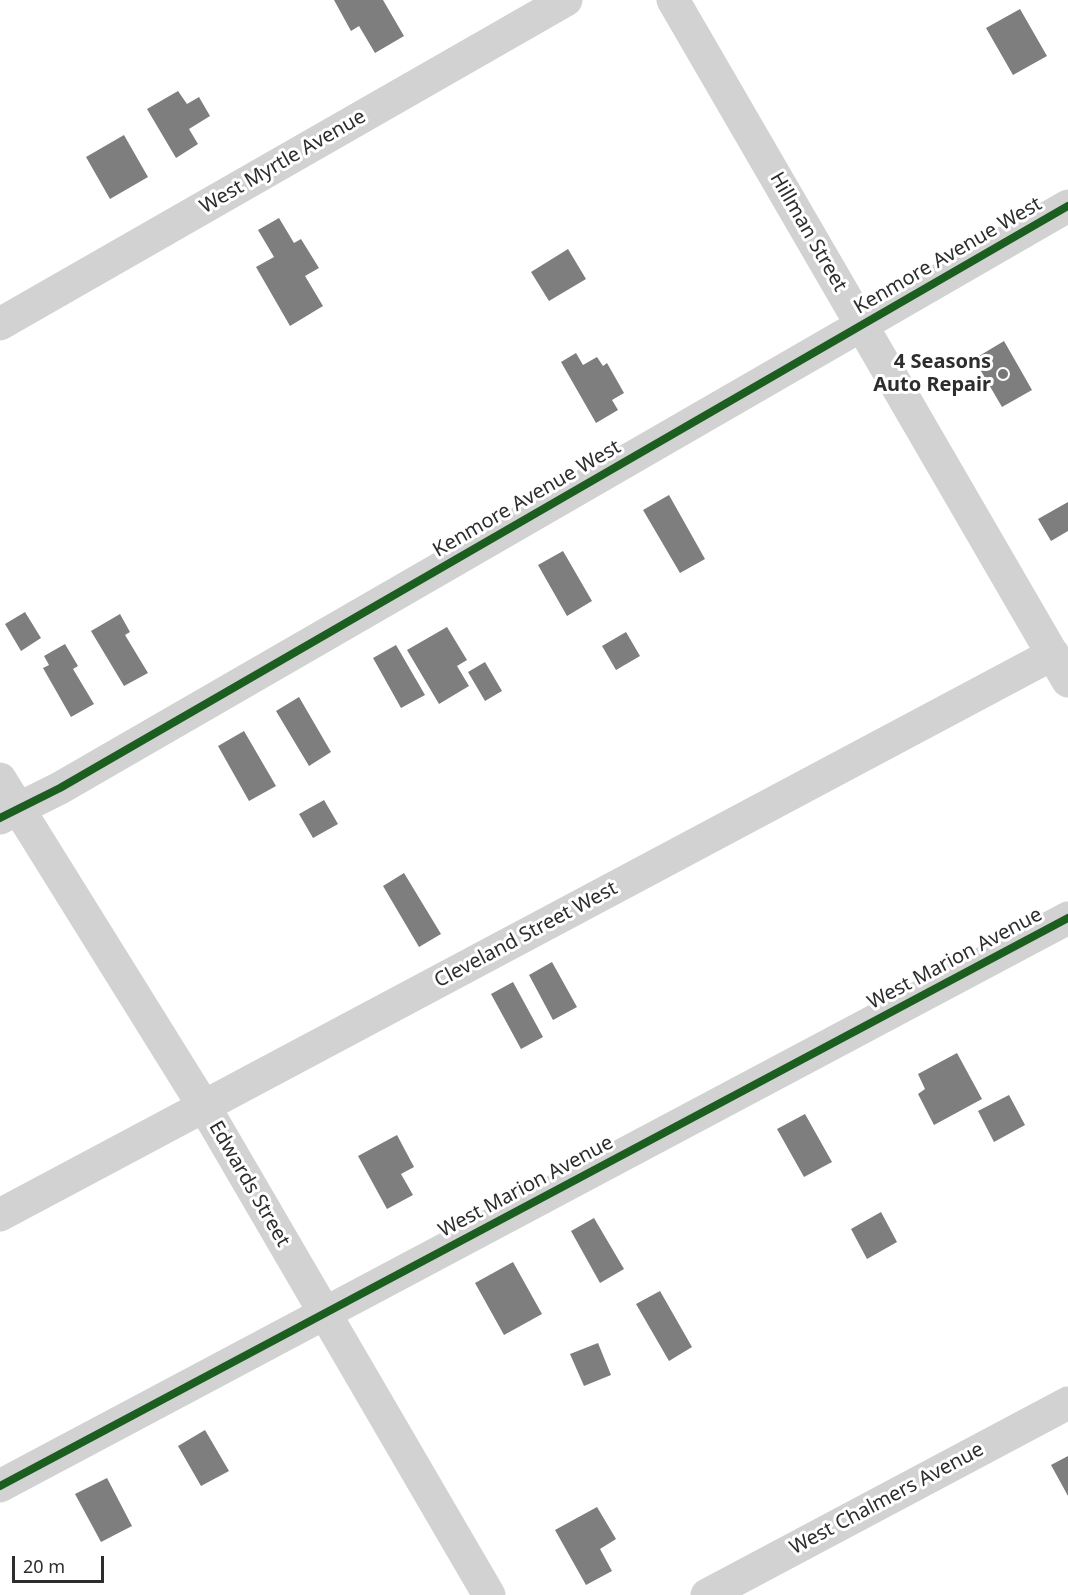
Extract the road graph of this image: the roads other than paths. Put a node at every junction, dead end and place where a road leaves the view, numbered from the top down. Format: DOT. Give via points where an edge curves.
graph roads {
  1 [pos="566,0"];
  2 [pos="674,0"];
  3 [pos="1068,206"];
  4 [pos="0,324"];
  5 [pos="862,325"];
  6 [pos="1060,668"];
  7 [pos="0,779"];
  8 [pos="9,813"];
  9 [pos="1068,918"];
  10 [pos="204,1107"];
  11 [pos="0,1215"];
  12 [pos="326,1313"];
  13 [pos="1068,1402"];
  14 [pos="0,1486"];
  15 [pos="489,1595"];
  16 [pos="707,1595"];
  1 -- 4 [label="street, West Myrtle Avenue"];
  2 -- 5 [label="street, Hillman Street"];
  3 -- 5 [label="street, Kenmore Avenue West"];
  5 -- 6 [label="street, Hillman Street"];
  5 -- 8 [label="street, Kenmore Avenue West" via="81,776"];
  6 -- 10 [label="street, Cleveland Street West"];
  7 -- 8 [label="street, Edwards Street"];
  8 -- 10 [label="street, Edwards Street"];
  9 -- 12 [label="street, West Marion Avenue"];
  10 -- 11 [label="street, Cleveland Street West"];
  10 -- 12 [label="street, Edwards Street"];
  12 -- 14 [label="street, West Marion Avenue"];
  12 -- 15 [label="street, Edwards Street"];
  13 -- 16 [label="street, West Chalmers Avenue"];
}
